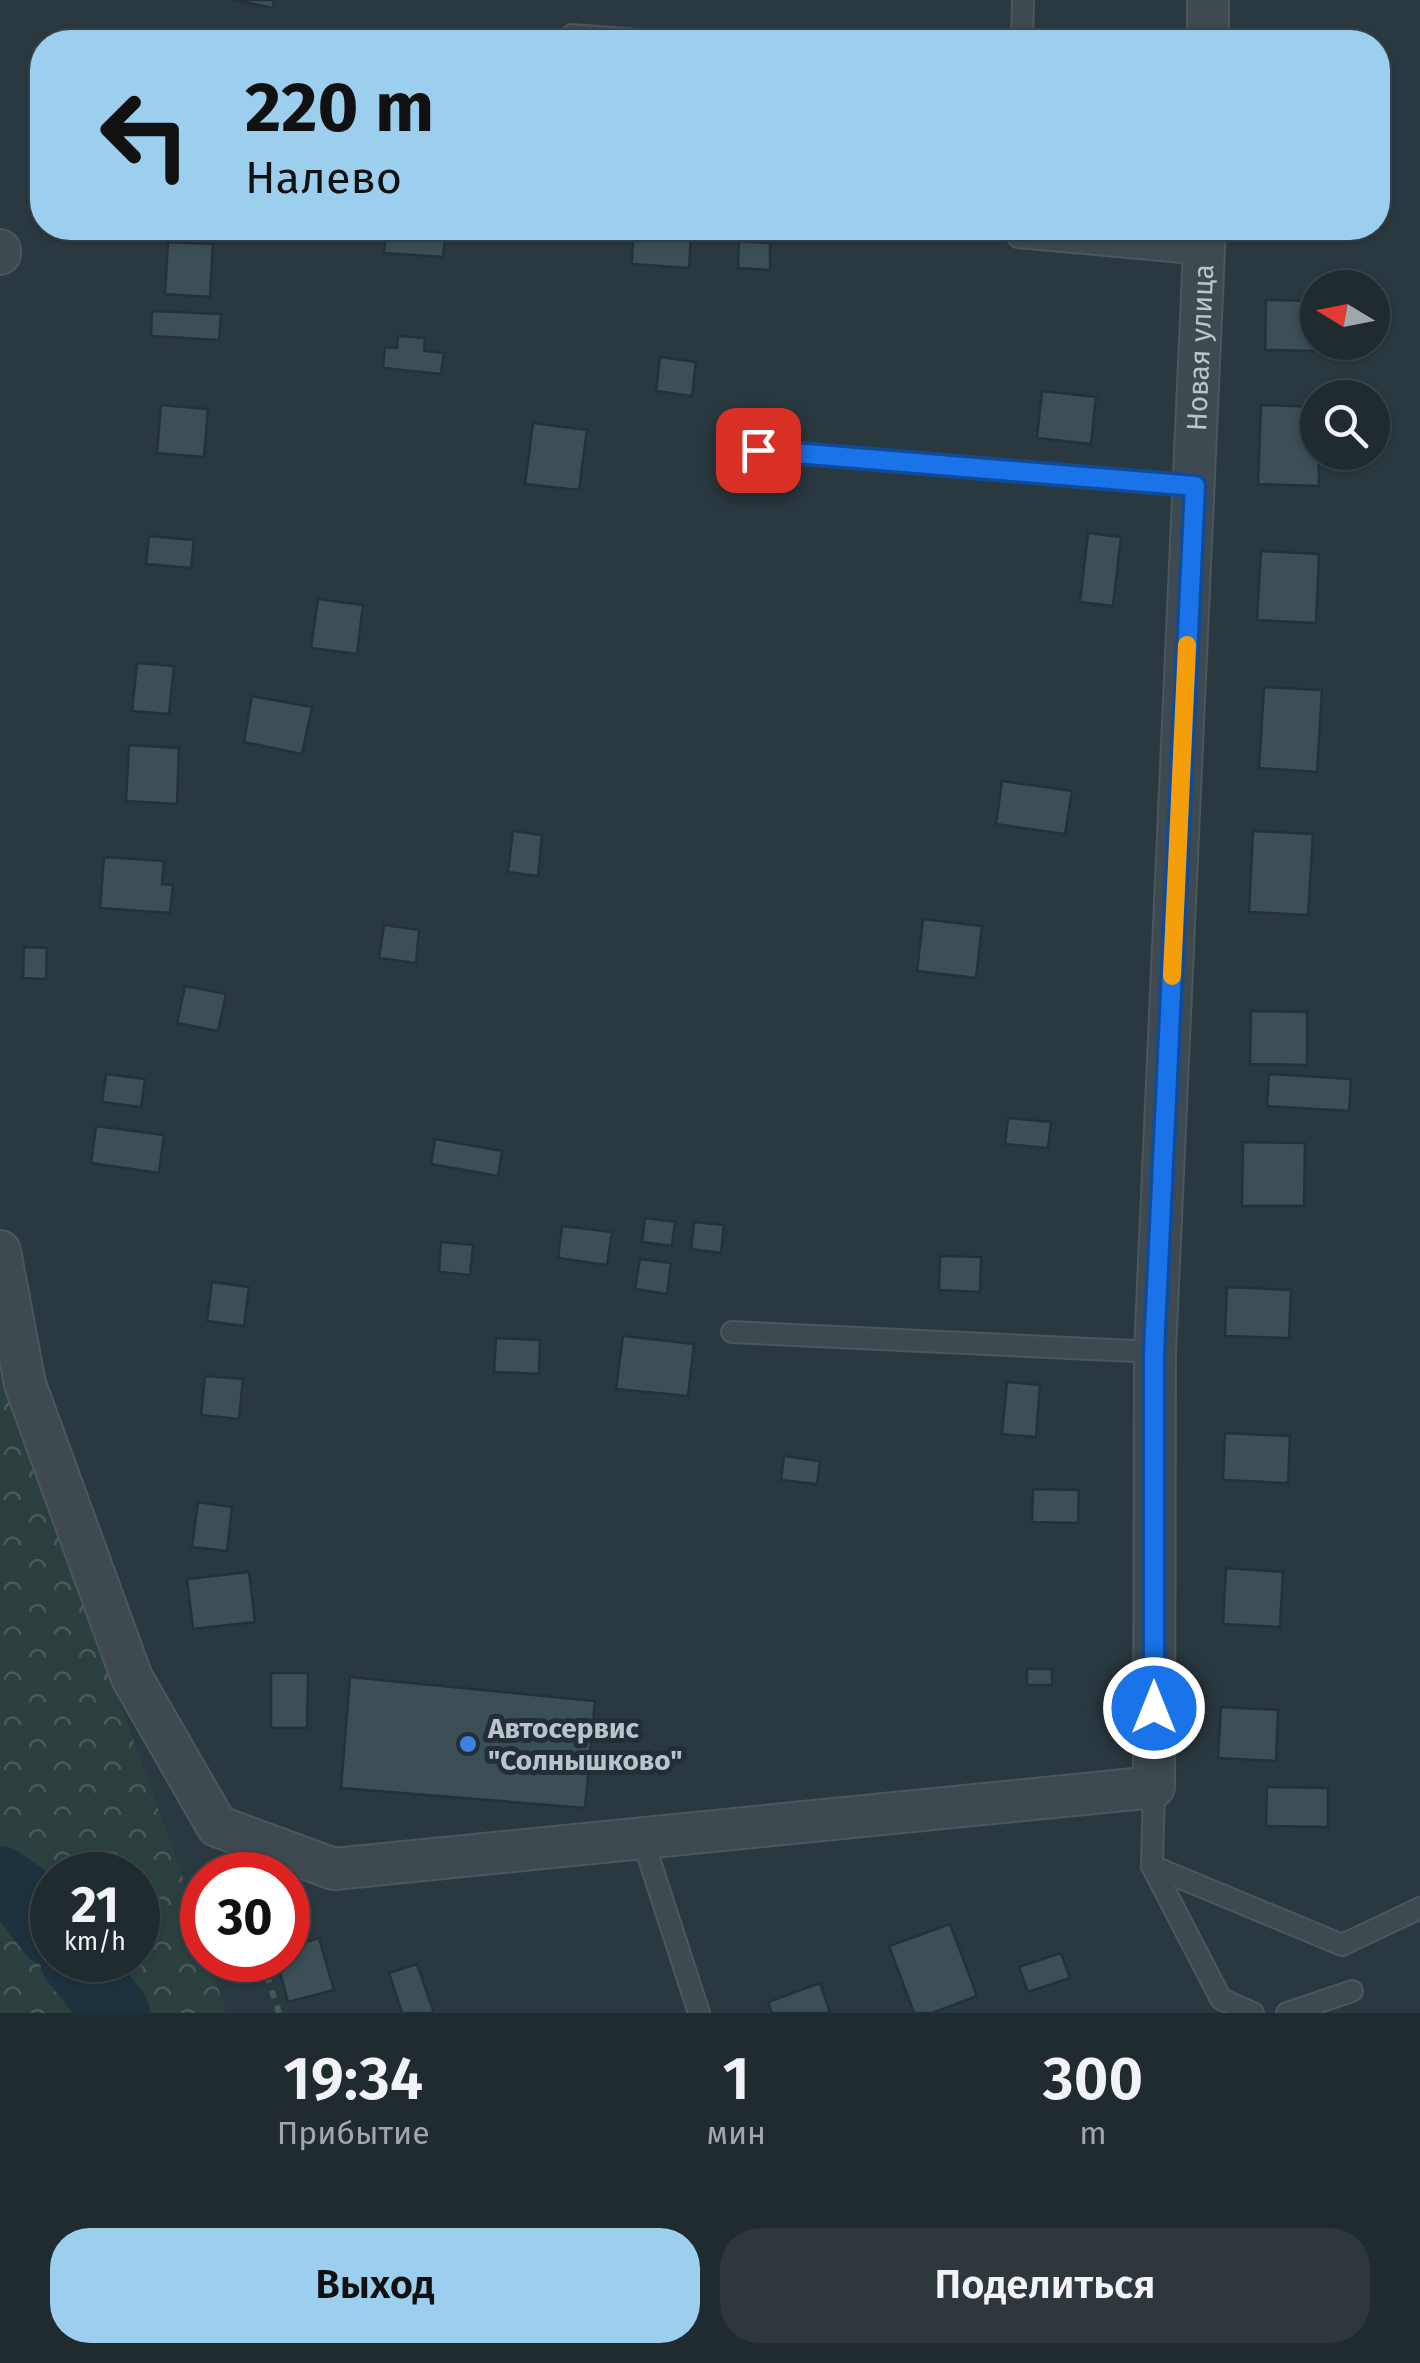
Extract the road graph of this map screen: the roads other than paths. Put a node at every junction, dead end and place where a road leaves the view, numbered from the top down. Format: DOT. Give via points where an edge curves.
graph roads {
  1 [pos="1023,0"];
  2 [pos="1208,0"];
  3 [pos="1022,30"];
  4 [pos="1208,30"];
  5 [pos="1158,240"];
  6 [pos="1205,241"];
  7 [pos="758,450"];
  8 [pos="1195,486"];
  9 [pos="0,1251"];
  10 [pos="732,1332"];
  11 [pos="1154,1352"];
  12 [pos="1154,1787"];
  13 [pos="642,1837"];
  14 [pos="1152,1866"];
  15 [pos="1420,1908"];
  16 [pos="1352,1990"];
  17 [pos="699,2013"];
  18 [pos="1253,2013"];
  19 [pos="1286,2013"];
  1 -- 3 [label="lane"];
  2 -- 4 [label="street"];
  5 -- 6 [label="lane"];
  6 -- 8 [label="street, Новая улица"];
  7 -- 8 [label="lane"];
  8 -- 11 [label="street, Новая улица"];
  9 -- 13 [label="street" via="25,1384 132,1678 217,1826 334,1869"];
  10 -- 11 [label="lane"];
  11 -- 12 [label="street, Новая улица"];
  12 -- 13 [label="street"];
  12 -- 14 [label="lane"];
  13 -- 17 [label="lane"];
  14 -- 15 [label="lane" via="1342,1945"];
  14 -- 18 [label="lane" via="1221,1999"];
  16 -- 19 [label="lane"];
}
